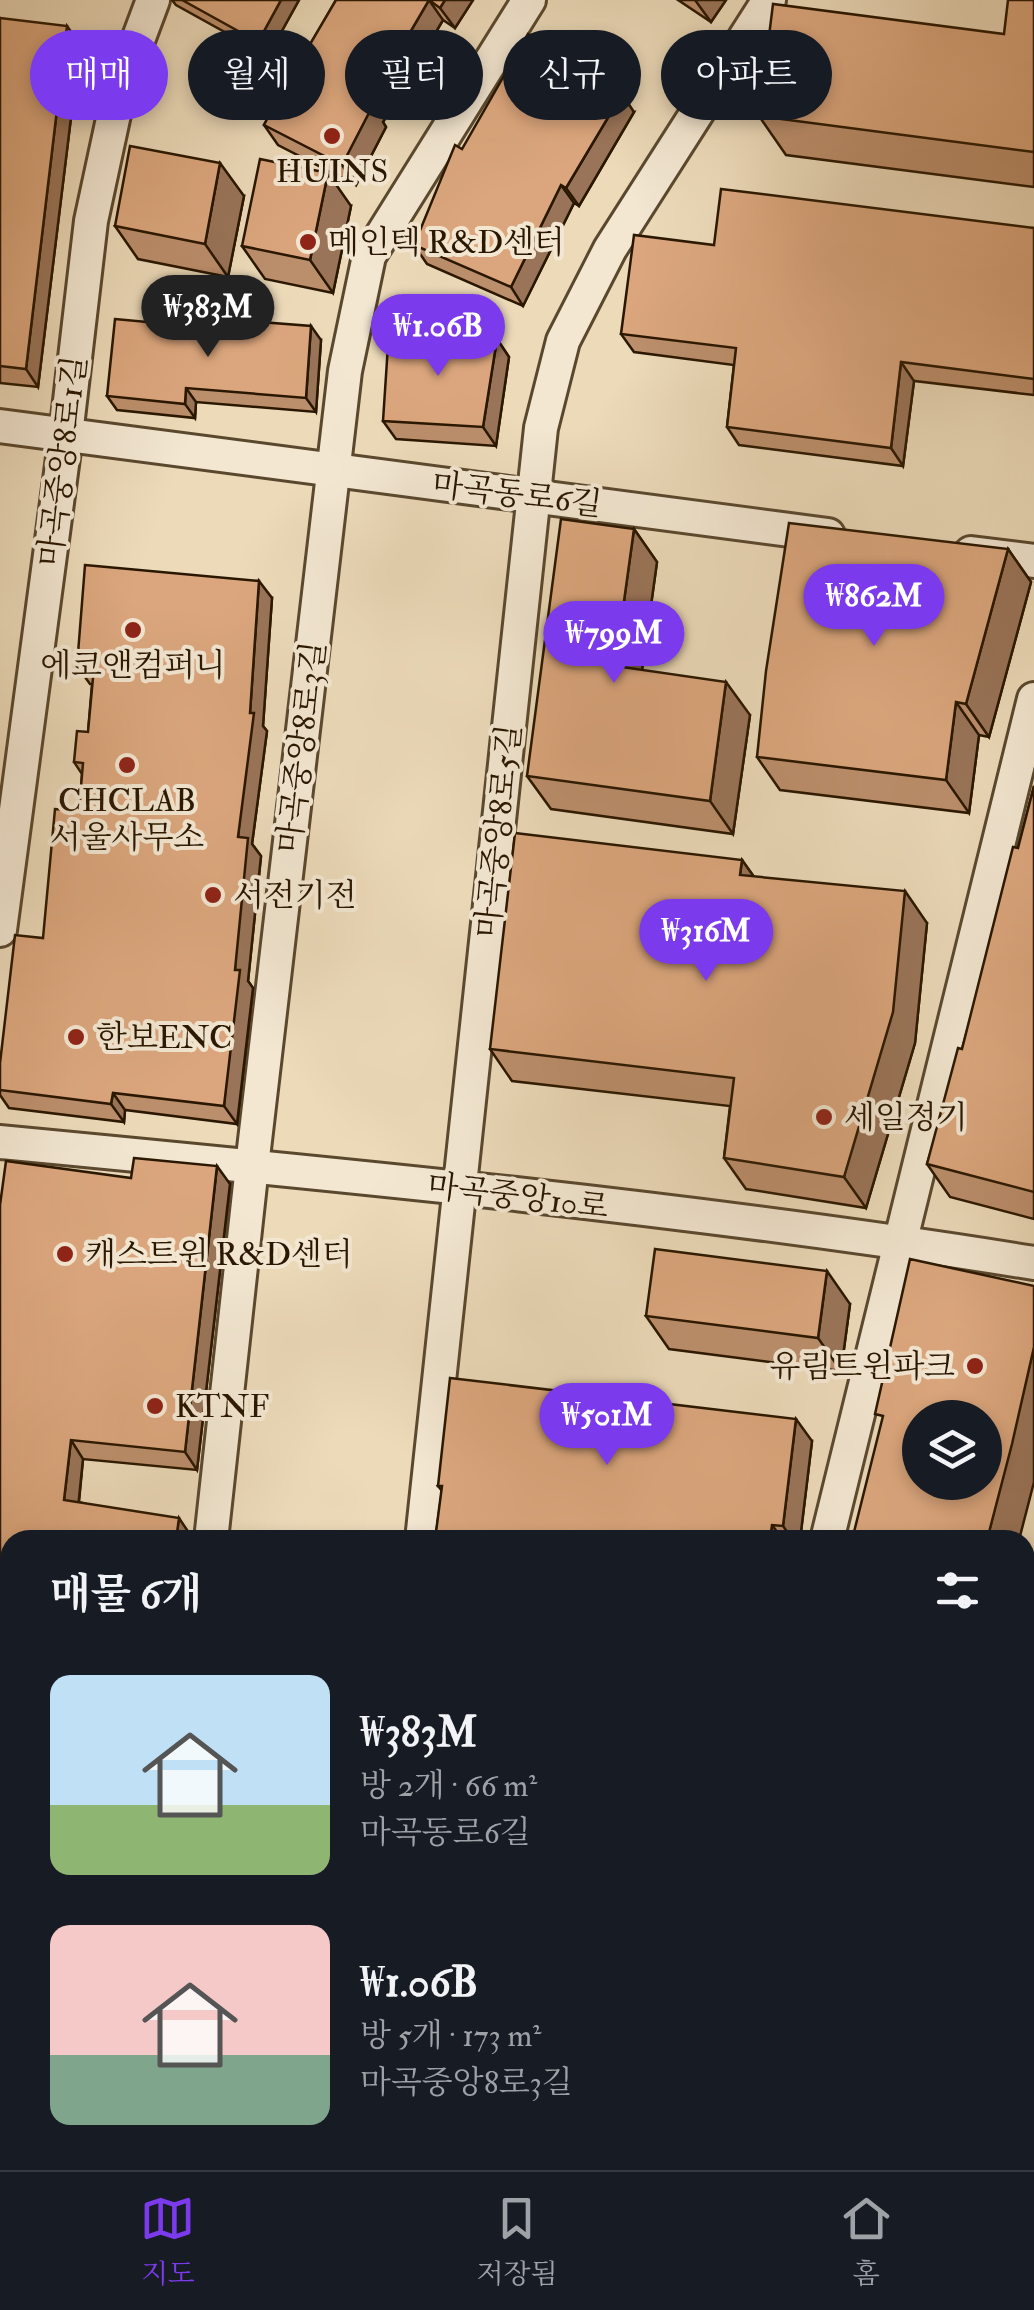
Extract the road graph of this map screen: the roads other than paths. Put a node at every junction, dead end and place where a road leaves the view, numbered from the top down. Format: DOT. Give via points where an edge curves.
graph roads {
  1 [pos="153,0"];
  2 [pos="529,0"];
  3 [pos="769,0"];
  4 [pos="0,426"];
  5 [pos="66,435"];
  6 [pos="334,470"];
  7 [pos="534,496"];
  8 [pos="861,539"];
  9 [pos="938,549"];
  10 [pos="1034,562"];
  11 [pos="1034,699"];
  12 [pos="0,930"];
  13 [pos="0,1142"];
  14 [pos="252,1166"];
  15 [pos="459,1188"];
  16 [pos="900,1241"];
  17 [pos="1034,1262"];
  18 [pos="212,1530"];
  19 [pos="423,1530"];
  20 [pos="829,1530"];
  1 -- 5 [label="street, 마곡중앙8로1길" via="119,92 92,221"];
  2 -- 6 [label="street, 마곡중앙8로3길" via="369,256 345,371"];
  3 -- 7 [label="street, 마곡중앙8로5길" via="610,249 563,341 541,428"];
  4 -- 5 [label="street, 마곡동로6길"];
  5 -- 6 [label="street, 마곡동로6길"];
  5 -- 12 [label="street, 마곡중앙8로1길"];
  6 -- 7 [label="street, 마곡동로6길"];
  6 -- 14 [label="street, 마곡중앙8로3길"];
  7 -- 8 [label="street, 마곡동로6길"];
  7 -- 15 [label="street, 마곡중앙8로5길"];
  9 -- 10 [label="street"];
  11 -- 16 [label="street"];
  13 -- 14 [label="street, 마곡중앙10로"];
  14 -- 15 [label="street, 마곡중앙10로"];
  14 -- 18 [label="street, 마곡중앙8로3길"];
  15 -- 16 [label="street, 마곡중앙10로"];
  15 -- 19 [label="street, 마곡중앙8로5길"];
  16 -- 17 [label="street, 마곡중앙10로"];
  16 -- 20 [label="street"];
}
